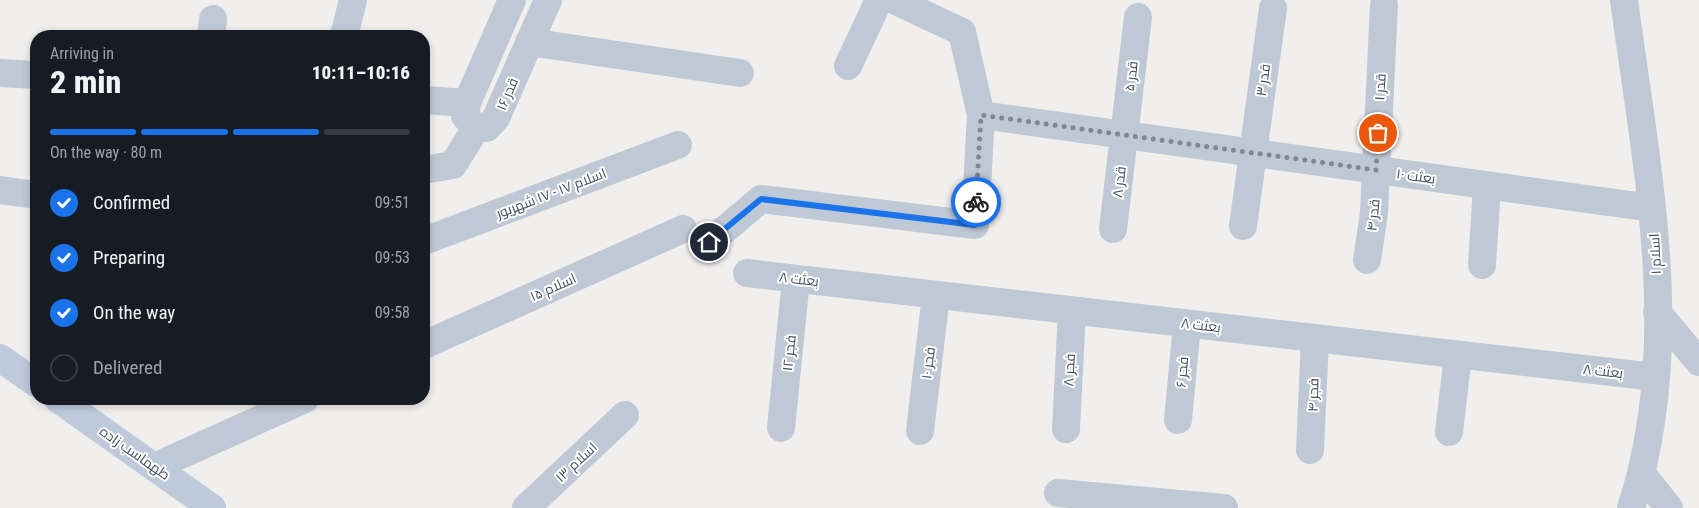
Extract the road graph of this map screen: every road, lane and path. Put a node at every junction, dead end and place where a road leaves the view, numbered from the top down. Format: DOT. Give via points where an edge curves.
graph roads {
  1 [pos="353,0"];
  2 [pos="512,0"];
  3 [pos="548,0"];
  4 [pos="879,0"];
  5 [pos="894,0"];
  6 [pos="1624,0"];
  7 [pos="1384,5"];
  8 [pos="1273,8"];
  9 [pos="1138,17"];
  10 [pos="346,30"];
  11 [pos="529,42"];
  12 [pos="848,66"];
  13 [pos="0,73"];
  14 [pos="740,73"];
  15 [pos="30,75"];
  16 [pos="430,100"];
  17 [pos="467,103"];
  18 [pos="981,115"];
  19 [pos="476,128"];
  20 [pos="1124,135"];
  21 [pos="678,145"];
  22 [pos="1252,153"];
  23 [pos="430,169"];
  24 [pos="1376,170"];
  25 [pos="1487,186"];
  26 [pos="0,190"];
  27 [pos="30,194"];
  28 [pos="1652,208"];
  29 [pos="1243,226"];
  30 [pos="683,228"];
  31 [pos="1113,229"];
  32 [pos="430,239"];
  33 [pos="709,242"];
  34 [pos="1367,260"];
  35 [pos="1482,265"];
  36 [pos="747,273"];
  37 [pos="796,279"];
  38 [pos="936,295"];
  39 [pos="1072,311"];
  40 [pos="1657,312"];
  41 [pos="1187,324"];
  42 [pos="1315,339"];
  43 [pos="430,342"];
  44 [pos="1458,355"];
  45 [pos="1,358"];
  46 [pos="1699,362"];
  47 [pos="1655,377"];
  48 [pos="30,379"];
  49 [pos="74,405"];
  50 [pos="291,405"];
  51 [pos="625,415"];
  52 [pos="1178,420"];
  53 [pos="781,428"];
  54 [pos="1066,429"];
  55 [pos="920,431"];
  56 [pos="1448,432"];
  57 [pos="1310,450"];
  58 [pos="154,467"];
  59 [pos="1642,474"];
  60 [pos="1058,493"];
  61 [pos="212,508"];
  62 [pos="526,508"];
  63 [pos="1224,508"];
  64 [pos="1632,508"];
  65 [pos="1669,508"];
  1 -- 10 [label="street"];
  2 -- 17 [label="street"];
  3 -- 11 [label="street, قدر ۱۶"];
  4 -- 12 [label="street"];
  5 -- 18 [label="street" via="962,32"];
  6 -- 28 [label="street, اسلام ۱"];
  7 -- 24 [label="street, قدر ۱"];
  8 -- 22 [label="street, قدر ۳"];
  9 -- 20 [label="street, قدر ۵"];
  11 -- 14 [label="street"];
  11 -- 19 [label="street, قدر ۱۶" via="496,118 487,128"];
  13 -- 15 [label="street"];
  16 -- 17 [label="street"];
  17 -- 19 [label="street" via="465,116"];
  18 -- 20 [label="street, بعثت ۱۰"];
  18 -- 33 [label="street" via="975,225 761,199"];
  19 -- 23 [label="street" via="453,165"];
  20 -- 22 [label="street, بعثت ۱۰"];
  20 -- 31 [label="street, قدر ۸"];
  21 -- 32 [label="street, اسلام ۱۷ - ۱۷ شهریور"];
  22 -- 24 [label="street, بعثت ۱۰"];
  22 -- 29 [label="street, قدر ۳"];
  24 -- 25 [label="street, بعثت ۱۰"];
  24 -- 34 [label="street, قدر ۴"];
  25 -- 28 [label="street, بعثت ۱۰"];
  25 -- 35 [label="street"];
  26 -- 27 [label="street"];
  28 -- 40 [label="street, اسلام ۱"];
  30 -- 43 [label="street, اسلام ۱۵"];
  36 -- 37 [label="street, بعثت ۸"];
  37 -- 38 [label="street, بعثت ۸"];
  37 -- 53 [label="street, فجر ۱۲"];
  38 -- 39 [label="street, بعثت ۸"];
  38 -- 55 [label="street, فجر ۱۰"];
  39 -- 41 [label="street, بعثت ۸"];
  39 -- 54 [label="street, فجر ۸"];
  40 -- 46 [label="street"];
  40 -- 47 [label="street, اسلام ۱"];
  41 -- 42 [label="street, بعثت ۸"];
  41 -- 52 [label="street, فجر ۶"];
  42 -- 44 [label="street, بعثت ۸"];
  42 -- 57 [label="street, فجر ۴"];
  44 -- 47 [label="street, بعثت ۸"];
  44 -- 56 [label="street"];
  45 -- 48 [label="main road"];
  47 -- 59 [label="street, اسلام ۱" via="1650,442"];
  49 -- 58 [label="main road, طهماسب زاده"];
  50 -- 58 [label="street"];
  51 -- 62 [label="street, اسلام ۱۳"];
  58 -- 61 [label="main road, طهماسب زاده"];
  59 -- 64 [label="street, اسلام ۱"];
  59 -- 65 [label="street"];
  60 -- 63 [label="street"];
}
